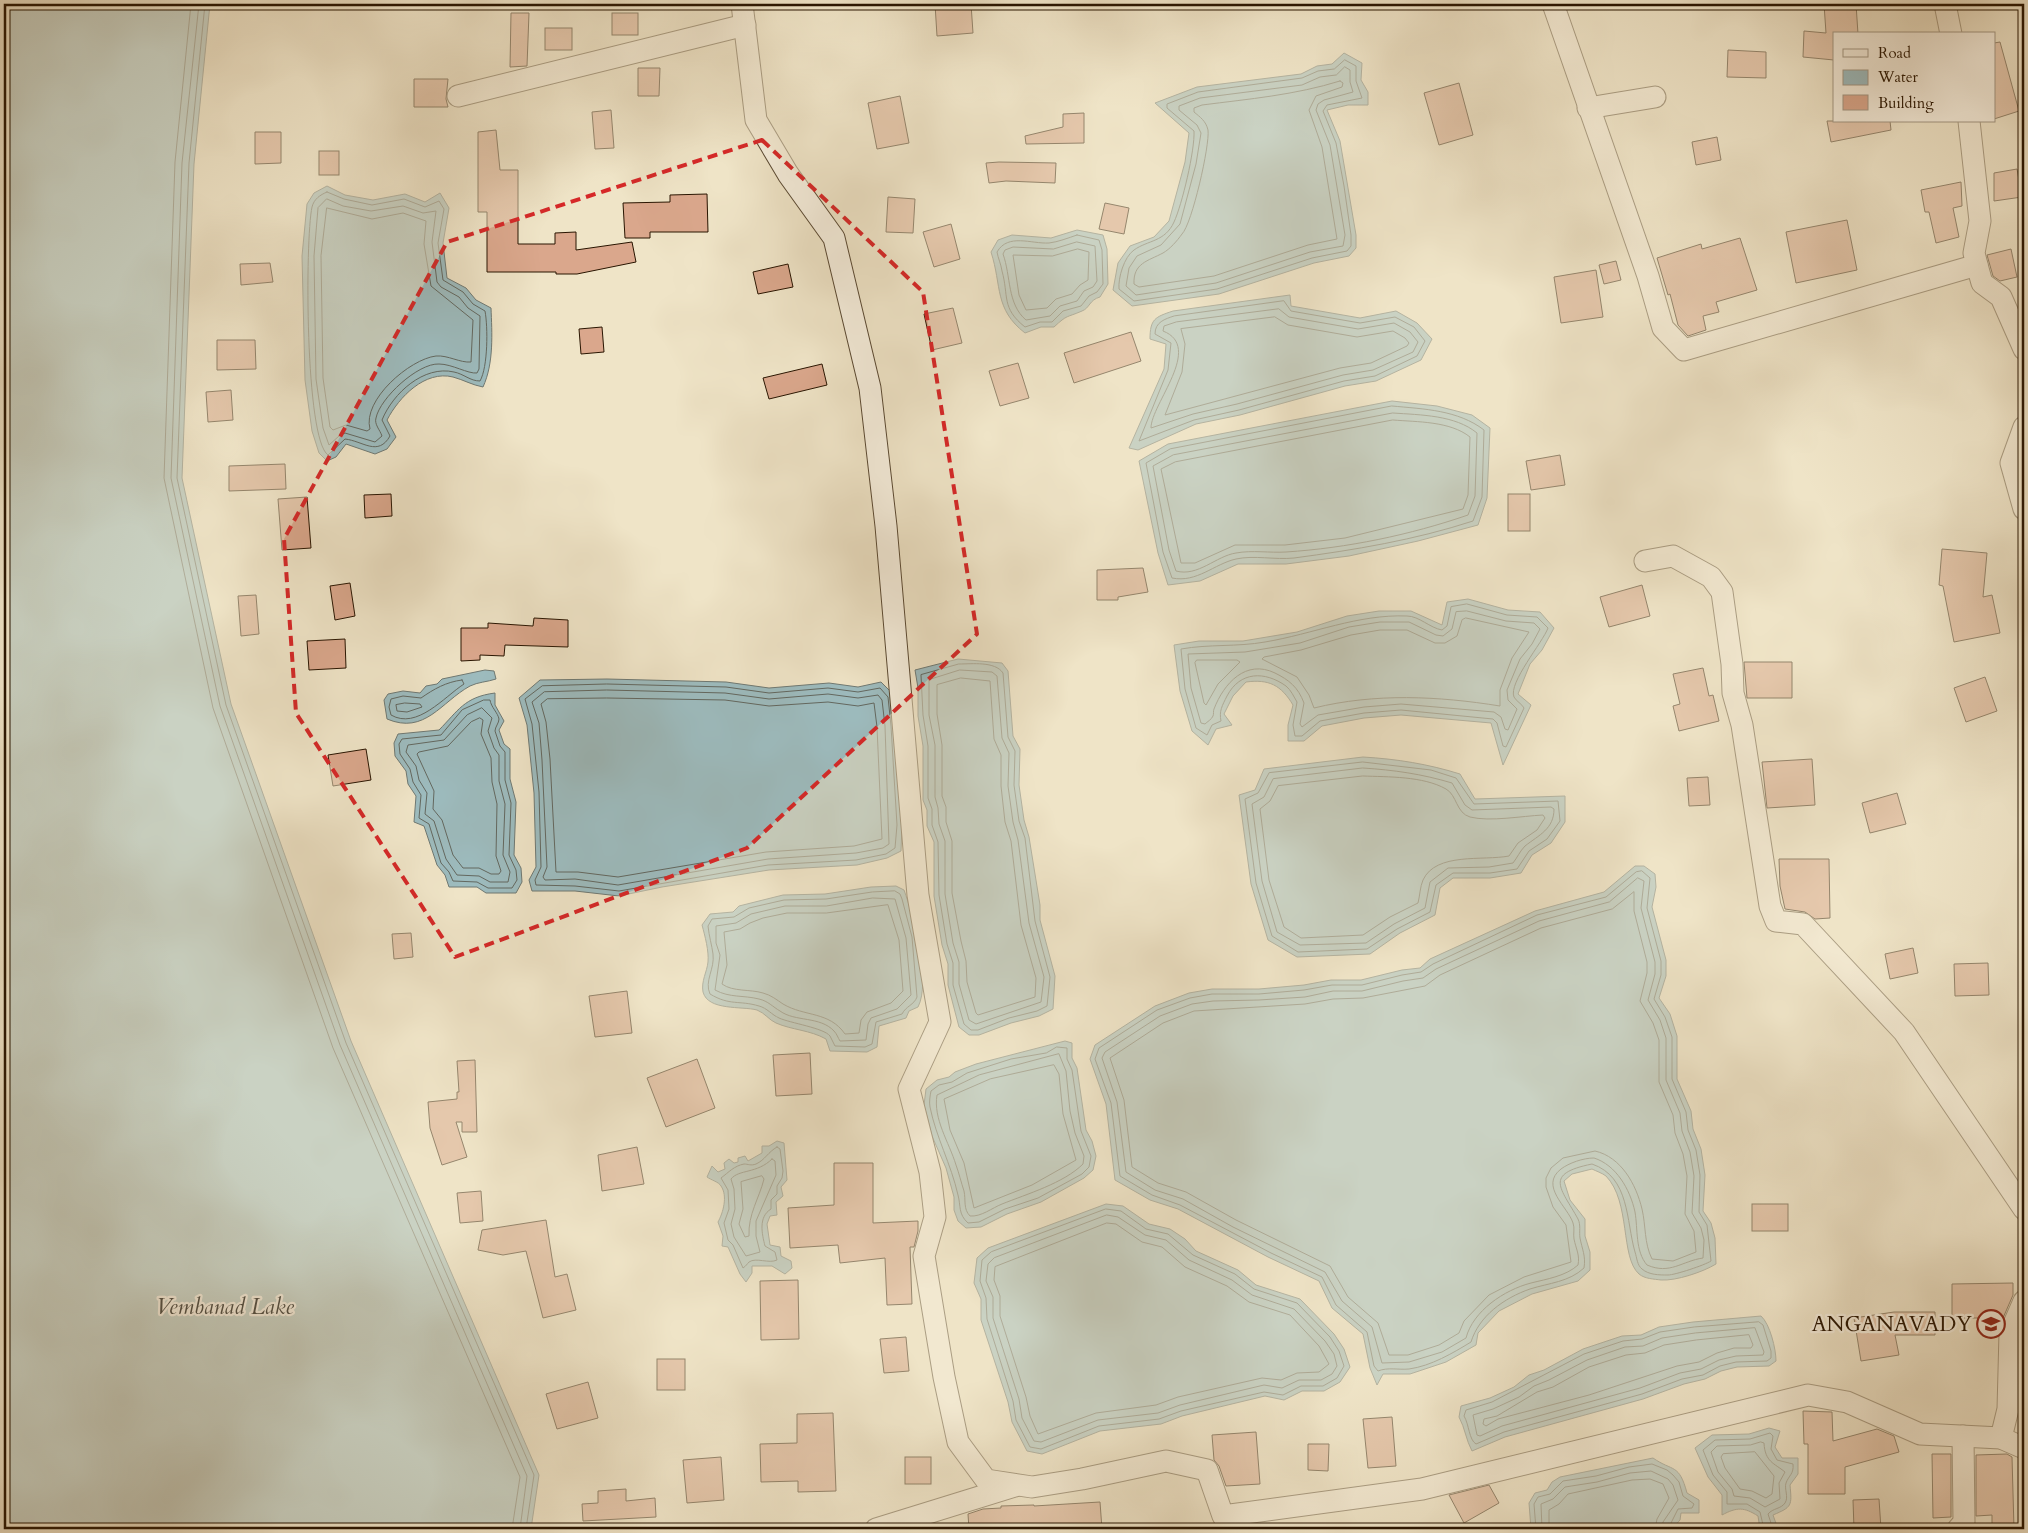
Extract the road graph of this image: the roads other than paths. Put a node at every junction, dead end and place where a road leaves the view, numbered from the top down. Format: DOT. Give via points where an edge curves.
graph roads {
  1 [pos="742,4"];
  2 [pos="1553,4"];
  3 [pos="1945,4"];
  4 [pos="745,25"];
  5 [pos="1951,32"];
  6 [pos="458,96"];
  7 [pos="1655,97"];
  8 [pos="1588,108"];
  9 [pos="1969,122"];
  10 [pos="1976,265"];
  11 [pos="2024,350"];
  12 [pos="2024,427"];
  13 [pos="2024,509"];
  14 [pos="1645,561"];
  15 [pos="2024,1209"];
  16 [pos="2024,1301"];
  17 [pos="1963,1436"];
  18 [pos="2002,1438"];
  19 [pos="2024,1448"];
  20 [pos="1020,1485"];
  21 [pos="876,1529"];
  22 [pos="1958,1529"];
  1 -- 4 [label="street"];
  2 -- 8 [label="street"];
  3 -- 5 [label="street"];
  4 -- 6 [label="street"];
  4 -- 20 [label="street" via="756,120 788,174 834,238 870,388 887,536 918,895 940,1022 909,1089 930,1172 936,1217 924,1256 958,1442 986,1480"];
  7 -- 8 [label="street"];
  8 -- 10 [label="street" via="1648,276 1663,328 1684,350"];
  9 -- 10 [label="street" via="1980,222 1974,253"];
  10 -- 11 [label="street" via="1982,283 2002,297"];
  12 -- 13 [label="street" via="2011,463"];
  14 -- 15 [label="street" via="1673,556 1711,577 1722,592 1733,694 1742,725 1770,906 1776,921 1803,924 1904,1032"];
  16 -- 18 [label="street" via="2010,1333 2008,1409"];
  17 -- 18 [label="street"];
  17 -- 20 [label="street" via="1920,1434 1847,1402 1808,1395 1422,1489 1223,1516 1206,1470 1166,1461 1082,1479 1032,1487"];
  17 -- 22 [label="street" via="1964,1522"];
  18 -- 19 [label="street"];
  20 -- 21 [label="street"];
}
